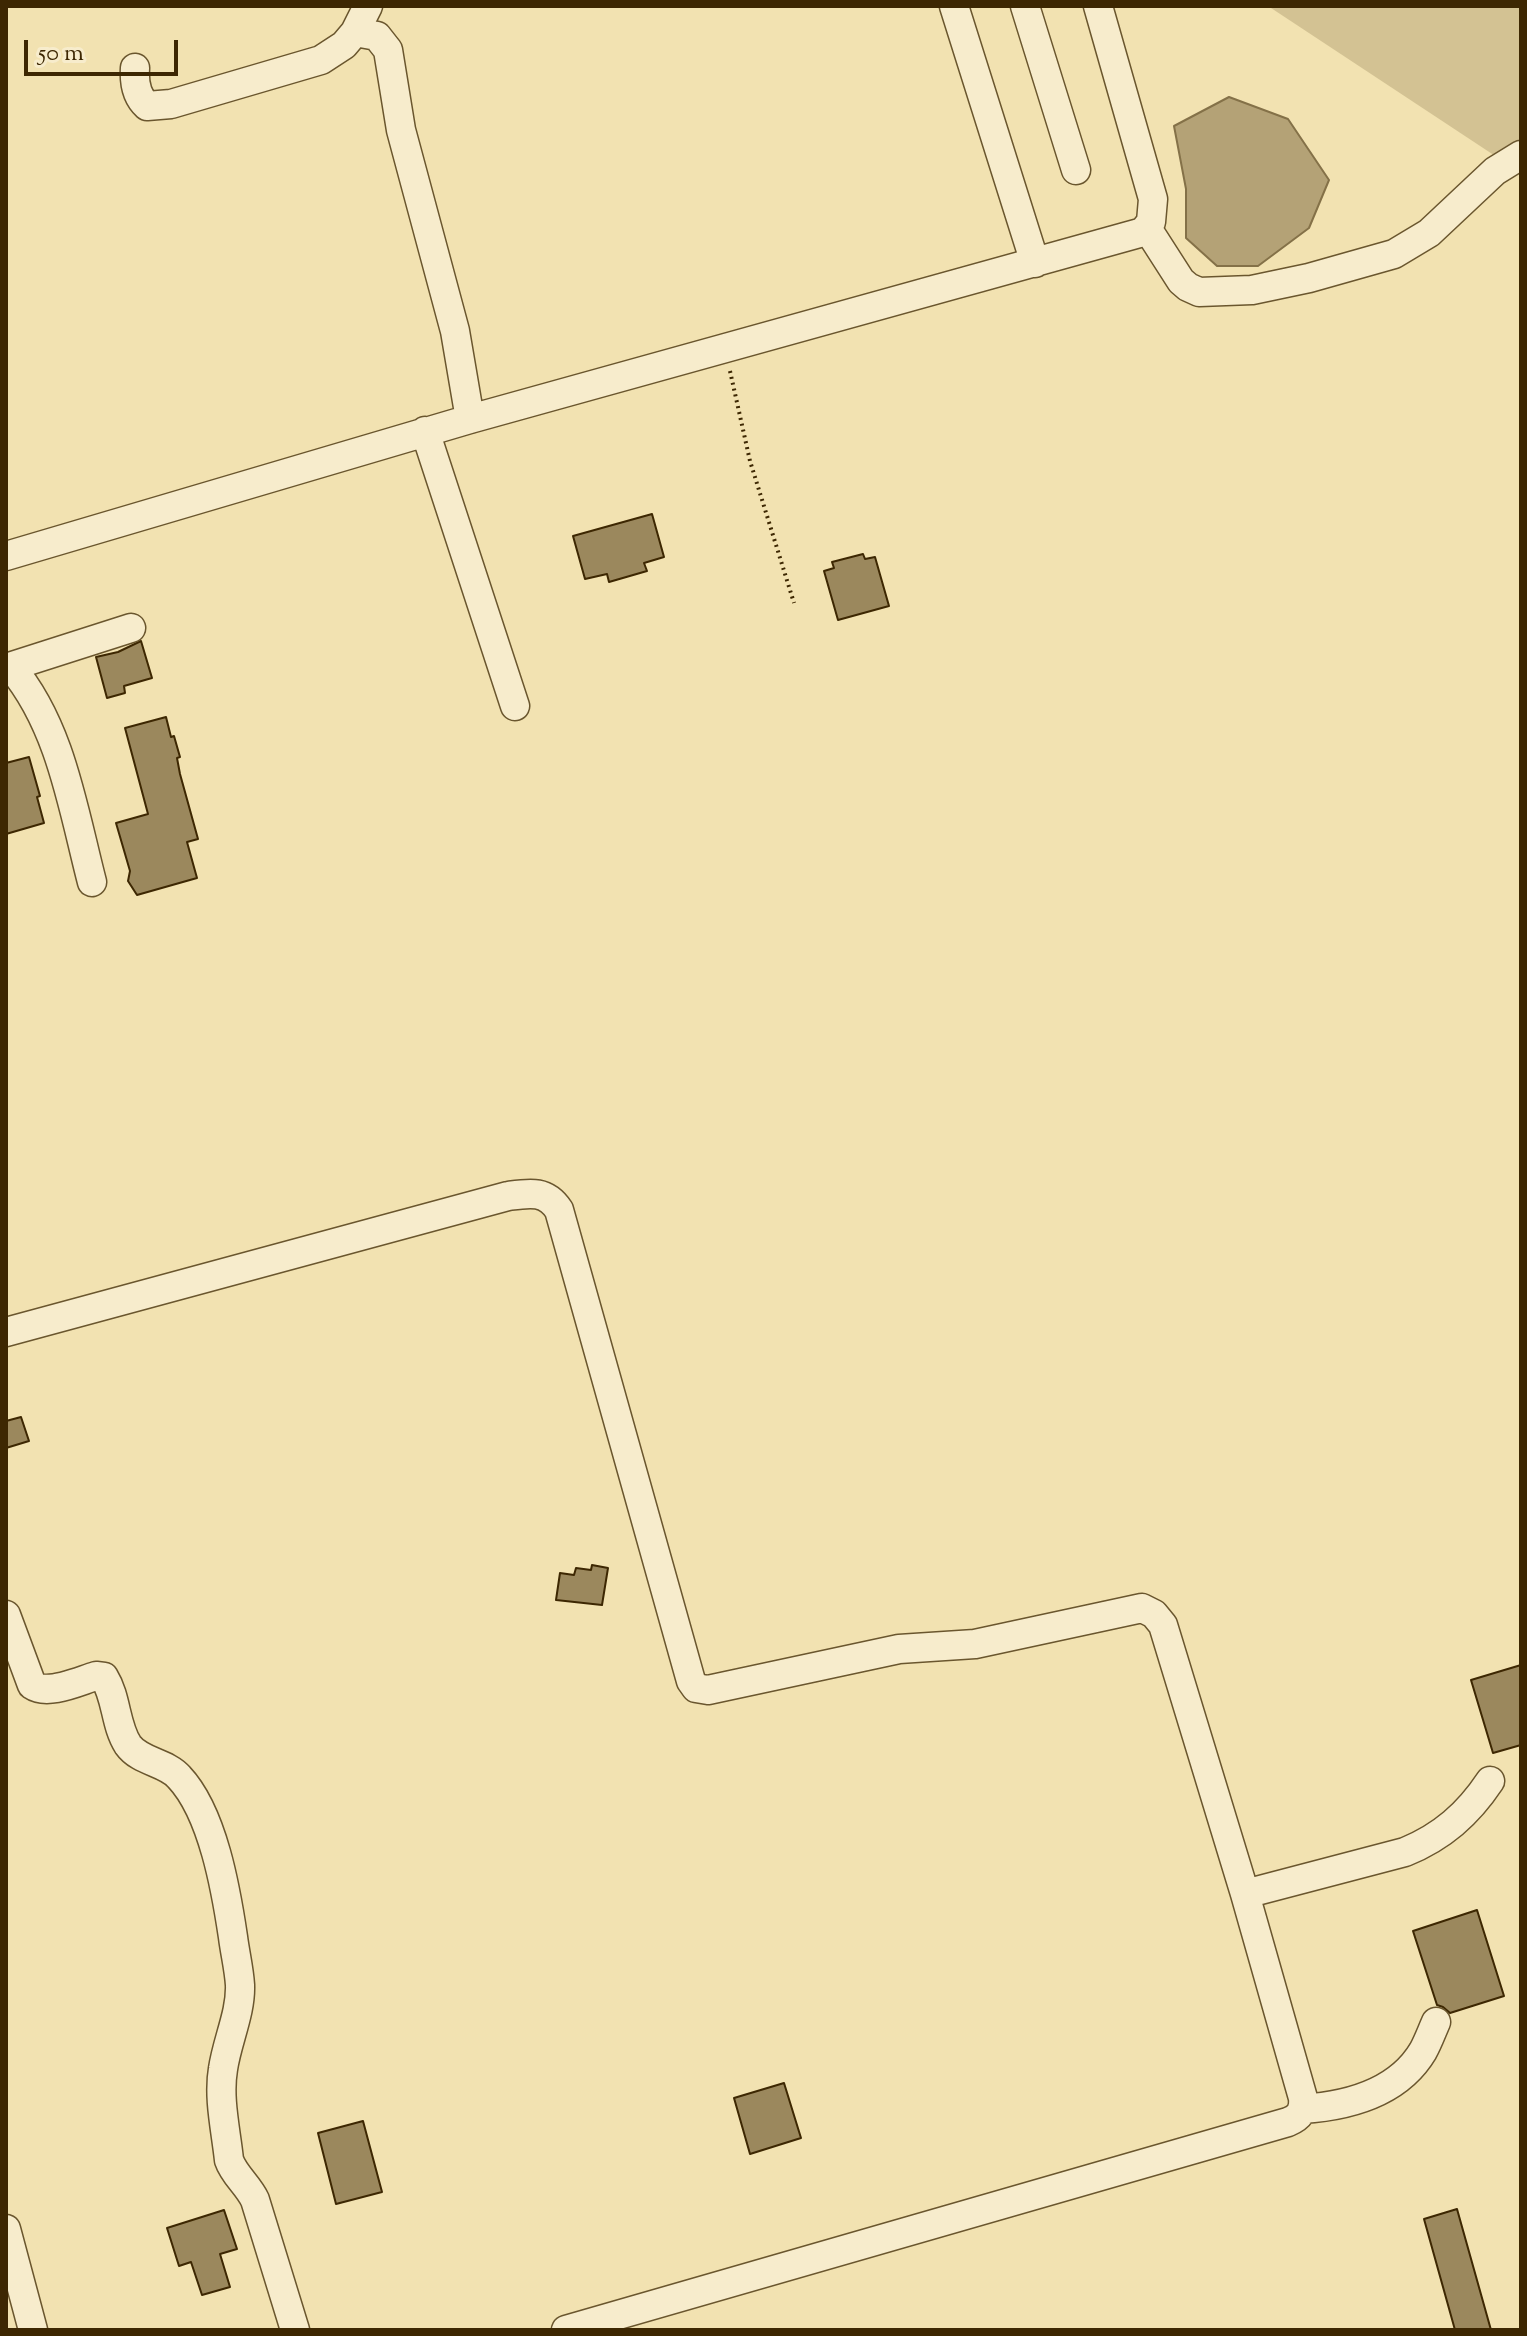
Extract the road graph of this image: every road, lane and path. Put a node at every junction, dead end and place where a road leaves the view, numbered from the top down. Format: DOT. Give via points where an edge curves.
graph roads {
  1 [pos="368,6"];
  2 [pos="954,6"];
  3 [pos="1025,6"];
  4 [pos="1098,6"];
  5 [pos="355,32"];
  6 [pos="135,68"];
  7 [pos="1521,155"];
  8 [pos="1076,170"];
  9 [pos="1147,228"];
  10 [pos="1035,263"];
  11 [pos="725,348"];
  12 [pos="470,419"];
  13 [pos="425,431"];
  14 [pos="6,556"];
  15 [pos="794,603"];
  16 [pos="131,628"];
  17 [pos="8,668"];
  18 [pos="515,706"];
  19 [pos="92,882"];
  20 [pos="6,1332"];
  21 [pos="6,1615"];
  22 [pos="1490,1781"];
  23 [pos="1245,1894"];
  24 [pos="1436,2022"];
  25 [pos="1302,2109"];
  26 [pos="6,2229"];
  27 [pos="33,2330"];
  28 [pos="295,2330"];
  29 [pos="566,2330"];
  1 -- 5 [label="street"];
  2 -- 10 [label="street"];
  3 -- 8 [label="street"];
  4 -- 9 [label="street" via="1153,199"];
  5 -- 6 [label="street" via="321,60 156,107 142,102"];
  5 -- 12 [label="street" via="377,36 388,50 401,130 455,331"];
  7 -- 9 [label="street" via="1495,171 1429,233 1394,254 1252,290 1215,293 1188,287"];
  9 -- 10 [label="street"];
  10 -- 11 [label="street"];
  11 -- 12 [label="street"];
  11 -- 15 [label="path" via="750,461"];
  12 -- 13 [label="street"];
  13 -- 14 [label="street"];
  13 -- 18 [label="street"];
  16 -- 17 [label="street"];
  17 -- 19 [label="street" via="28,687 47,727"];
  20 -- 23 [label="street" via="508,1196 546,1196 559,1210 696,1688 708,1690 899,1649 975,1644 1149,1610 1167,1634"];
  21 -- 28 [label="street" via="32,1685 48,1689 104,1677 129,1746 179,1776 201,1814 221,1868 240,1982 222,2083 229,2160 255,2200"];
  22 -- 23 [label="street" via="1457,1821 1427,1843"];
  23 -- 25 [label="street"];
  24 -- 25 [label="street" via="1424,2050 1389,2085 1352,2102"];
  25 -- 29 [label="street" via="1288,2122"];
  26 -- 27 [label="street"];
}
